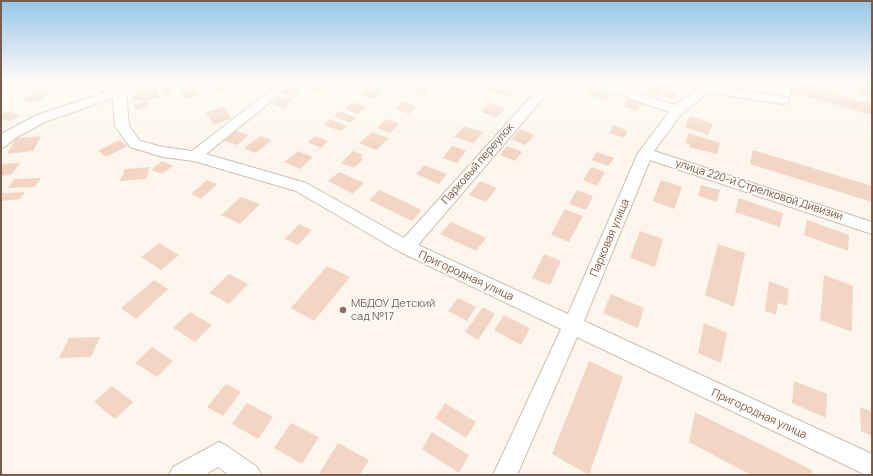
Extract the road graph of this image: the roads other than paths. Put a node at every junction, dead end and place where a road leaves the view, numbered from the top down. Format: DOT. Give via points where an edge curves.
graph roads {
  1 [pos="80,104"];
  2 [pos="120,104"];
  3 [pos="261,104"];
  4 [pos="531,104"];
  5 [pos="660,104"];
  6 [pos="685,104"];
  7 [pos="677,110"];
  8 [pos="1,143"];
  9 [pos="646,153"];
  10 [pos="195,156"];
  11 [pos="872,228"];
  12 [pos="406,247"];
  13 [pos="572,326"];
  14 [pos="872,466"];
  15 [pos="181,475"];
  16 [pos="249,475"];
  17 [pos="505,475"];
  1 -- 8 [label="street" via="40,118"];
  2 -- 10 [label="street, Пригородная улица" via="122,126 135,144 163,152"];
  3 -- 10 [label="street"];
  4 -- 12 [label="street, Парковый переулок"];
  5 -- 7 [label="street"];
  6 -- 7 [label="street, Парковая улица"];
  7 -- 9 [label="street, Парковая улица"];
  9 -- 11 [label="street, улица 220-й Стрелковой Дивизии"];
  9 -- 13 [label="street, Парковая улица"];
  10 -- 12 [label="street, Пригородная улица" via="301,187"];
  12 -- 13 [label="street, Пригородная улица"];
  13 -- 14 [label="street, Пригородная улица"];
  13 -- 17 [label="street, Парковая улица"];
  15 -- 16 [label="street" via="219,454"];
}
